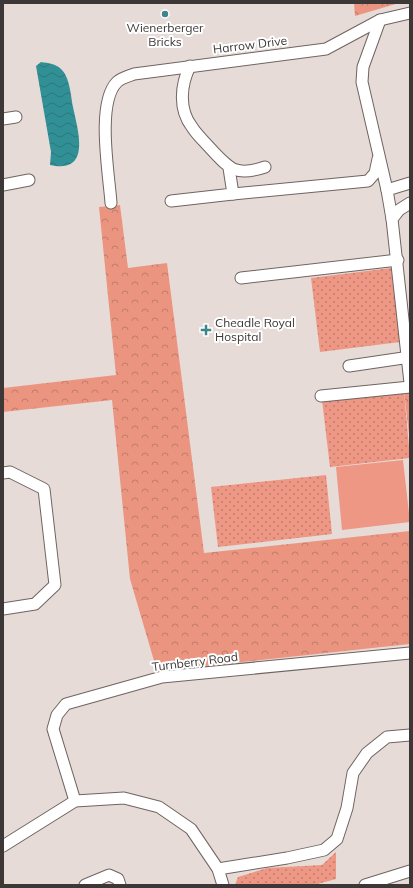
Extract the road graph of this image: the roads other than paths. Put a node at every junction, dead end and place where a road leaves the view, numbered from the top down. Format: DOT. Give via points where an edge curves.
graph roads {
  1 [pos="410,13"];
  2 [pos="380,20"];
  3 [pos="190,66"];
  4 [pos="16,117"];
  5 [pos="3,119"];
  6 [pos="379,155"];
  7 [pos="265,167"];
  8 [pos="229,168"];
  9 [pos="29,180"];
  10 [pos="410,183"];
  11 [pos="3,185"];
  12 [pos="387,190"];
  13 [pos="233,194"];
  14 [pos="171,201"];
  15 [pos="111,203"];
  16 [pos="410,203"];
  17 [pos="392,218"];
  18 [pos="398,260"];
  19 [pos="405,274"];
  20 [pos="241,278"];
  21 [pos="409,357"];
  22 [pos="349,366"];
  23 [pos="410,383"];
  24 [pos="410,387"];
  25 [pos="321,396"];
  26 [pos="3,472"];
  27 [pos="3,609"];
  28 [pos="410,653"];
  29 [pos="410,735"];
  30 [pos="75,801"];
  31 [pos="3,846"];
  32 [pos="218,869"];
  33 [pos="410,871"];
  34 [pos="85,885"];
  35 [pos="120,885"];
  36 [pos="223,885"];
  37 [pos="365,885"];
  1 -- 2 [label="street, Harrow Drive"];
  2 -- 3 [label="street, Harrow Drive" via="326,49"];
  2 -- 6 [label="street" via="363,67 362,82"];
  3 -- 8 [label="street" via="184,79 182,94 185,113 191,126"];
  3 -- 15 [label="street, Harrow Drive" via="134,74 118,81 108,96 104,112"];
  4 -- 5 [label="street"];
  6 -- 12 [label="street"];
  6 -- 13 [label="street" via="375,173 368,181"];
  7 -- 8 [label="street" via="249,172"];
  8 -- 13 [label="street"];
  9 -- 11 [label="street"];
  10 -- 12 [label="street"];
  12 -- 17 [label="street"];
  13 -- 14 [label="street"];
  16 -- 17 [label="street"];
  17 -- 18 [label="street"];
  18 -- 19 [label="street"];
  18 -- 20 [label="street"];
  19 -- 21 [label="street"];
  21 -- 22 [label="street"];
  21 -- 23 [label="street"];
  24 -- 25 [label="street"];
  26 -- 27 [label="street" via="10,472 44,490 54,585 35,604"];
  28 -- 30 [label="street, Turnberry Road" via="162,677 66,704 57,715 53,729"];
  29 -- 32 [label="street" via="387,737 367,753 353,773 347,808 337,839 324,850"];
  30 -- 31 [label="street"];
  30 -- 32 [label="street" via="124,798 159,807 191,829"];
  32 -- 36 [label="street"];
  33 -- 37 [label="street"];
  34 -- 35 [label="street" via="109,875 118,879"];
}
